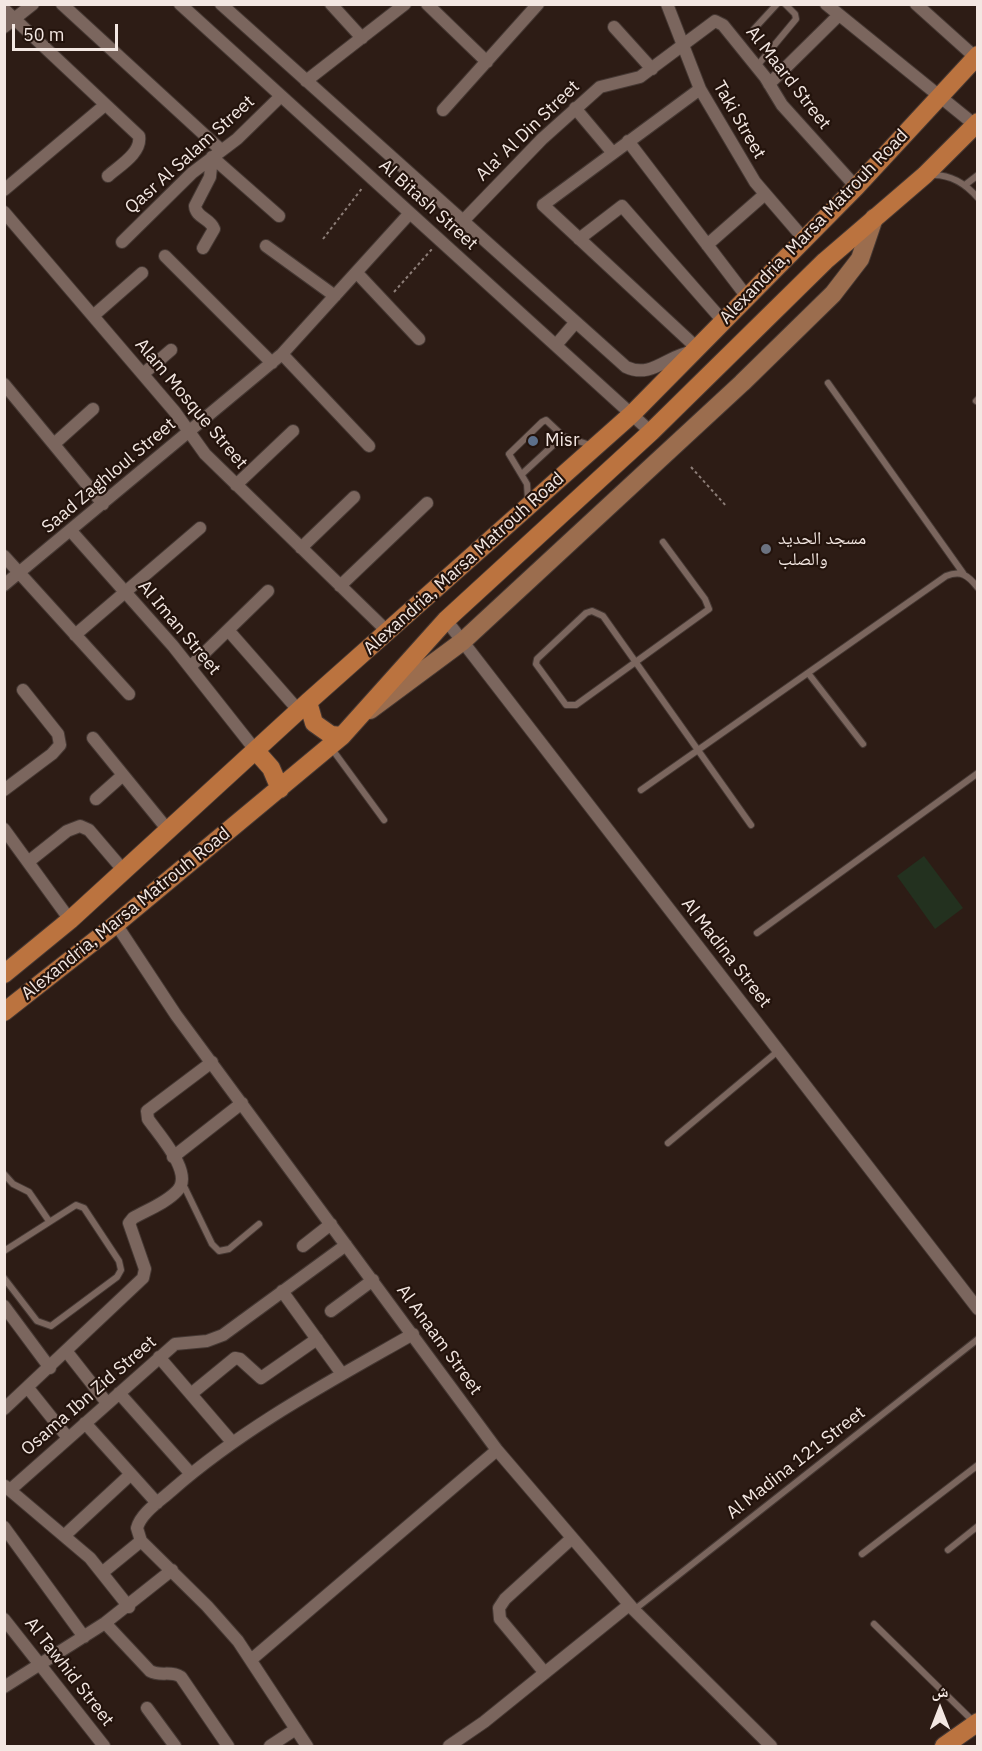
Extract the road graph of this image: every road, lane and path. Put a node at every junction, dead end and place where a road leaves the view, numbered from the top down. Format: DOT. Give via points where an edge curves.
graph roads {
  1 [pos="33,4"];
  2 [pos="62,4"];
  3 [pos="180,4"];
  4 [pos="221,4"];
  5 [pos="331,4"];
  6 [pos="405,4"];
  7 [pos="427,4"];
  8 [pos="538,4"];
  9 [pos="667,4"];
  10 [pos="777,4"];
  11 [pos="785,4"];
  12 [pos="826,4"];
  13 [pos="916,4"];
  14 [pos="4,9"];
  15 [pos="839,15"];
  16 [pos="15,19"];
  17 [pos="715,21"];
  18 [pos="4,27"];
  19 [pos="614,27"];
  20 [pos="754,29"];
  21 [pos="362,38"];
  22 [pos="683,45"];
  23 [pos="976,56"];
  24 [pos="487,62"];
  25 [pos="757,66"];
  26 [pos="652,69"];
  27 [pos="306,81"];
  28 [pos="769,84"];
  29 [pos="700,89"];
  30 [pos="281,96"];
  31 [pos="939,97"];
  32 [pos="105,105"];
  33 [pos="575,108"];
  34 [pos="443,110"];
  35 [pos="976,127"];
  36 [pos="628,141"];
  37 [pos="612,152"];
  38 [pos="216,154"];
  39 [pos="925,175"];
  40 [pos="978,175"];
  41 [pos="108,176"];
  42 [pos="371,177"];
  43 [pos="964,185"];
  44 [pos="856,187"];
  45 [pos="4,190"];
  46 [pos="764,195"];
  47 [pos="978,198"];
  48 [pos="4,212"];
  49 [pos="410,213"];
  50 [pos="279,216"];
  51 [pos="874,218"];
  52 [pos="462,222"];
  53 [pos="323,239"];
  54 [pos="579,239"];
  55 [pos="440,240"];
  56 [pos="804,240"];
  57 [pos="122,242"];
  58 [pos="707,245"];
  59 [pos="266,246"];
  60 [pos="203,248"];
  61 [pos="165,256"];
  62 [pos="142,273"];
  63 [pos="357,273"];
  64 [pos="335,296"];
  65 [pos="747,297"];
  66 [pos="384,302"];
  67 [pos="93,316"];
  68 [pos="723,321"];
  69 [pos="575,323"];
  70 [pos="420,339"];
  71 [pos="556,345"];
  72 [pos="171,350"];
  73 [pos="695,350"];
  74 [pos="282,354"];
  75 [pos="273,363"];
  76 [pos="143,374"];
  77 [pos="4,384"];
  78 [pos="828,384"];
  79 [pos="93,409"];
  80 [pos="632,414"];
  81 [pos="293,431"];
  82 [pos="190,432"];
  83 [pos="651,432"];
  84 [pos="563,436"];
  85 [pos="54,444"];
  86 [pos="369,446"];
  87 [pos="597,446"];
  88 [pos="691,467"];
  89 [pos="522,474"];
  90 [pos="236,485"];
  91 [pos="354,497"];
  92 [pos="427,503"];
  93 [pos="103,504"];
  94 [pos="727,507"];
  95 [pos="527,508"];
  96 [pos="200,528"];
  97 [pos="71,531"];
  98 [pos="663,542"];
  99 [pos="301,548"];
  100 [pos="4,556"];
  101 [pos="20,573"];
  102 [pos="963,573"];
  103 [pos="4,585"];
  104 [pos="340,586"];
  105 [pos="978,588"];
  106 [pos="268,591"];
  107 [pos="125,592"];
  108 [pos="446,620"];
  109 [pos="228,630"];
  110 [pos="388,632"];
  111 [pos="75,635"];
  112 [pos="463,641"];
  113 [pos="637,664"];
  114 [pos="190,667"];
  115 [pos="808,673"];
  116 [pos="23,690"];
  117 [pos="129,694"];
  118 [pos="304,706"];
  119 [pos="360,716"];
  120 [pos="93,738"];
  121 [pos="336,741"];
  122 [pos="863,744"];
  123 [pos="698,750"];
  124 [pos="256,751"];
  125 [pos="978,773"];
  126 [pos="123,775"];
  127 [pos="280,789"];
  128 [pos="4,790"];
  129 [pos="641,790"];
  130 [pos="96,799"];
  131 [pos="384,820"];
  132 [pos="751,825"];
  133 [pos="168,830"];
  134 [pos="5,831"];
  135 [pos="28,862"];
  136 [pos="124,871"];
  137 [pos="70,920"];
  138 [pos="116,924"];
  139 [pos="757,933"];
  140 [pos="4,974"];
  141 [pos="4,1012"];
  142 [pos="779,1051"];
  143 [pos="212,1062"];
  144 [pos="242,1103"];
  145 [pos="669,1143"];
  146 [pos="173,1157"];
  147 [pos="4,1174"];
  148 [pos="183,1184"];
  149 [pos="49,1221"];
  150 [pos="259,1224"];
  151 [pos="331,1224"];
  152 [pos="346,1245"];
  153 [pos="303,1246"];
  154 [pos="4,1251"];
  155 [pos="4,1278"];
  156 [pos="373,1280"];
  157 [pos="282,1291"];
  158 [pos="4,1306"];
  159 [pos="978,1309"];
  160 [pos="331,1311"];
  161 [pos="413,1334"];
  162 [pos="317,1339"];
  163 [pos="978,1339"];
  164 [pos="68,1352"];
  165 [pos="159,1357"];
  166 [pos="50,1368"];
  167 [pos="342,1374"];
  168 [pos="28,1388"];
  169 [pos="118,1393"];
  170 [pos="191,1394"];
  171 [pos="107,1403"];
  172 [pos="4,1409"];
  173 [pos="85,1423"];
  174 [pos="68,1438"];
  175 [pos="232,1442"];
  176 [pos="497,1450"];
  177 [pos="978,1465"];
  178 [pos="131,1474"];
  179 [pos="191,1474"];
  180 [pos="7,1488"];
  181 [pos="157,1503"];
  182 [pos="978,1526"];
  183 [pos="4,1527"];
  184 [pos="64,1536"];
  185 [pos="571,1539"];
  186 [pos="141,1541"];
  187 [pos="948,1550"];
  188 [pos="862,1554"];
  189 [pos="172,1570"];
  190 [pos="103,1572"];
  191 [pos="129,1607"];
  192 [pos="631,1607"];
  193 [pos="4,1619"];
  194 [pos="105,1623"];
  195 [pos="874,1624"];
  196 [pos="84,1637"];
  197 [pos="252,1659"];
  198 [pos="40,1664"];
  199 [pos="545,1673"];
  200 [pos="4,1687"];
  201 [pos="147,1708"];
  202 [pos="976,1723"];
  203 [pos="296,1729"];
  204 [pos="104,1746"];
  205 [pos="174,1746"];
  206 [pos="228,1746"];
  207 [pos="270,1746"];
  208 [pos="307,1746"];
  209 [pos="449,1746"];
  210 [pos="771,1746"];
  211 [pos="944,1746"];
  1 -- 16 [label="street"];
  2 -- 38 [label="street"];
  3 -- 30 [label="street, Al Bitash Street"];
  4 -- 27 [label="street, Al Bitash Street"];
  5 -- 21 [label="street"];
  6 -- 21 [label="street"];
  7 -- 24 [label="street"];
  8 -- 24 [label="street"];
  9 -- 22 [label="street, Taki Street"];
  10 -- 20 [label="lane"];
  11 -- 25 [label="lane" via="796,20"];
  12 -- 15 [label="street"];
  13 -- 23 [label="street"];
  14 -- 16 [label="street"];
  15 -- 28 [label="street"];
  15 -- 31 [label="street"];
  16 -- 18 [label="street"];
  16 -- 32 [label="street"];
  17 -- 22 [label="street, Ala' Al Din Street"];
  17 -- 25 [label="street, Al Maard Street" via="723,25"];
  19 -- 26 [label="street"];
  21 -- 27 [label="street"];
  22 -- 26 [label="street, Ala' Al Din Street"];
  22 -- 29 [label="street, Taki Street"];
  23 -- 31 [label="main road, Alexandria, Marsa Matrouh Road"];
  24 -- 34 [label="street"];
  25 -- 28 [label="street, Al Maard Street"];
  26 -- 33 [label="street, Ala' Al Din Street" via="634,81 605,85"];
  27 -- 52 [label="street, Al Bitash Street"];
  28 -- 44 [label="street, Al Maard Street" via="782,105"];
  29 -- 36 [label="street"];
  29 -- 46 [label="street, Taki Street"];
  30 -- 38 [label="street, Qasr Al Salam Street"];
  30 -- 42 [label="street, Al Bitash Street"];
  31 -- 35 [label="street"];
  31 -- 44 [label="main road, Alexandria, Marsa Matrouh Road"];
  32 -- 41 [label="street" via="140,140 137,150"];
  32 -- 45 [label="street"];
  33 -- 37 [label="street"];
  33 -- 52 [label="street, Ala' Al Din Street"];
  35 -- 39 [label="main road, Alexandria, Marsa Matrouh Road"];
  36 -- 37 [label="street"];
  36 -- 58 [label="street"];
  37 -- 54 [label="street" via="544,203"];
  38 -- 50 [label="street"];
  38 -- 57 [label="street, Qasr Al Salam Street"];
  38 -- 60 [label="street" via="210,177 195,206 214,229"];
  39 -- 43 [label="lane" via="939,174"];
  39 -- 51 [label="main road, Alexandria, Marsa Matrouh Road"];
  40 -- 43 [label="lane"];
  42 -- 49 [label="street, Al Bitash Street"];
  42 -- 53 [label="path"];
  43 -- 47 [label="lane"];
  44 -- 56 [label="main road, Alexandria, Marsa Matrouh Road"];
  46 -- 56 [label="street, Taki Street"];
  46 -- 58 [label="street"];
  48 -- 67 [label="street, Alam Mosque Street"];
  49 -- 55 [label="street, Al Bitash Street"];
  49 -- 63 [label="street, Saad Zaghloul Street"];
  51 -- 83 [label="main road, Alexandria, Marsa Matrouh Road"];
  51 -- 112 [label="main road" via="860,260 833,294"];
  52 -- 69 [label="street, Al Bitash Street"];
  54 -- 68 [label="street" via="622,206"];
  54 -- 73 [label="street"];
  55 -- 66 [label="path"];
  55 -- 71 [label="street, Al Bitash Street"];
  56 -- 65 [label="main road, Alexandria, Marsa Matrouh Road"];
  58 -- 65 [label="street"];
  59 -- 64 [label="street"];
  61 -- 75 [label="street"];
  62 -- 67 [label="street"];
  63 -- 64 [label="street, Saad Zaghloul Street"];
  63 -- 66 [label="street"];
  64 -- 74 [label="street, Saad Zaghloul Street"];
  65 -- 68 [label="main road, Alexandria, Marsa Matrouh Road"];
  66 -- 70 [label="street"];
  67 -- 76 [label="street, Alam Mosque Street"];
  68 -- 73 [label="main road, Alexandria, Marsa Matrouh Road"];
  69 -- 71 [label="street"];
  69 -- 73 [label="street, Al Bitash Street" via="626,367 636,371 646,371"];
  71 -- 80 [label="street, Al Bitash Street"];
  72 -- 76 [label="street"];
  73 -- 80 [label="main road, Alexandria, Marsa Matrouh Road"];
  74 -- 75 [label="street, Saad Zaghloul Street"];
  74 -- 86 [label="street"];
  75 -- 82 [label="street, Saad Zaghloul Street"];
  76 -- 82 [label="street, Alam Mosque Street"];
  77 -- 85 [label="street"];
  78 -- 102 [label="lane"];
  79 -- 85 [label="street"];
  80 -- 83 [label="street, Al Bitash Street"];
  80 -- 87 [label="main road, Alexandria, Marsa Matrouh Road"];
  81 -- 90 [label="street"];
  82 -- 90 [label="street, Alam Mosque Street"];
  82 -- 93 [label="street, Saad Zaghloul Street"];
  83 -- 108 [label="main road, Alexandria, Marsa Matrouh Road"];
  84 -- 87 [label="lane"];
  84 -- 89 [label="lane"];
  84 -- 89 [label="lane" via="546,420 542,422 509,454"];
  85 -- 93 [label="street"];
  87 -- 95 [label="main road, Alexandria, Marsa Matrouh Road"];
  88 -- 94 [label="path"];
  89 -- 95 [label="lane" via="527,484"];
  90 -- 99 [label="street, Alam Mosque Street"];
  91 -- 99 [label="street"];
  92 -- 104 [label="street"];
  93 -- 97 [label="street, Saad Zaghloul Street"];
  95 -- 110 [label="main road, Alexandria, Marsa Matrouh Road"];
  96 -- 107 [label="street"];
  97 -- 101 [label="street, Saad Zaghloul Street"];
  97 -- 107 [label="street, Al Iman Street"];
  98 -- 113 [label="lane" via="709,609"];
  99 -- 104 [label="street, Alam Mosque Street"];
  100 -- 101 [label="street"];
  101 -- 103 [label="street, Saad Zaghloul Street"];
  101 -- 111 [label="street"];
  102 -- 105 [label="lane"];
  102 -- 115 [label="lane" via="946,576"];
  104 -- 110 [label="street, Alam Mosque Street"];
  106 -- 109 [label="street"];
  107 -- 111 [label="street"];
  107 -- 114 [label="street, Al Iman Street"];
  108 -- 112 [label="street, Al Madina Street"];
  108 -- 119 [label="main road, Alexandria, Marsa Matrouh Road"];
  109 -- 114 [label="street"];
  109 -- 118 [label="street"];
  110 -- 118 [label="main road, Alexandria, Marsa Matrouh Road"];
  111 -- 117 [label="street"];
  112 -- 119 [label="main road"];
  112 -- 142 [label="street, Al Madina Street"];
  113 -- 113 [label="lane" via="603,616 592,611 536,664 571,707"];
  113 -- 123 [label="lane"];
  114 -- 124 [label="street, Al Iman Street"];
  115 -- 122 [label="lane"];
  115 -- 123 [label="lane"];
  116 -- 128 [label="street" via="58,734 60,745"];
  118 -- 121 [label="main road" via="314,723"];
  118 -- 124 [label="main road, Alexandria, Marsa Matrouh Road"];
  119 -- 121 [label="main road, Alexandria, Marsa Matrouh Road"];
  120 -- 126 [label="street"];
  121 -- 127 [label="main road, Alexandria, Marsa Matrouh Road"];
  121 -- 131 [label="lane"];
  123 -- 129 [label="lane"];
  123 -- 132 [label="lane"];
  124 -- 127 [label="main road" via="271,768"];
  124 -- 133 [label="main road, Alexandria, Marsa Matrouh Road"];
  125 -- 139 [label="lane"];
  126 -- 130 [label="street"];
  126 -- 133 [label="street"];
  127 -- 138 [label="main road, Alexandria, Marsa Matrouh Road"];
  133 -- 136 [label="main road, Alexandria, Marsa Matrouh Road"];
  134 -- 135 [label="street"];
  135 -- 136 [label="street" via="71,828 80,826 89,830"];
  135 -- 137 [label="street"];
  136 -- 137 [label="main road, Alexandria, Marsa Matrouh Road"];
  137 -- 140 [label="main road, Alexandria, Marsa Matrouh Road"];
  138 -- 141 [label="main road, Alexandria, Marsa Matrouh Road"];
  138 -- 143 [label="street, Al Anaam Street"];
  142 -- 145 [label="lane"];
  142 -- 159 [label="street, Al Madina Street"];
  143 -- 144 [label="street, Al Anaam Street"];
  143 -- 146 [label="street" via="147,1111 148,1119"];
  144 -- 146 [label="street"];
  144 -- 151 [label="street, Al Anaam Street"];
  146 -- 148 [label="street" via="183,1171"];
  147 -- 149 [label="lane" via="29,1192"];
  148 -- 150 [label="lane" via="219,1251 229,1249"];
  148 -- 164 [label="street" via="174,1194 130,1221 144,1275"];
  149 -- 154 [label="lane"];
  149 -- 155 [label="lane" via="72,1206 84,1208 119,1261 120,1274 51,1326 37,1321"];
  151 -- 152 [label="street, Al Anaam Street"];
  151 -- 153 [label="street"];
  152 -- 156 [label="street, Al Anaam Street"];
  152 -- 157 [label="street, Osama Ibn Zid Street"];
  156 -- 160 [label="street"];
  156 -- 161 [label="street, Al Anaam Street"];
  157 -- 162 [label="street"];
  157 -- 165 [label="street, Osama Ibn Zid Street" via="223,1335 207,1341 183,1342"];
  158 -- 166 [label="street"];
  161 -- 167 [label="street"];
  161 -- 176 [label="street, Al Anaam Street"];
  162 -- 167 [label="street"];
  162 -- 170 [label="street" via="261,1378 235,1358"];
  163 -- 192 [label="lane, Al Madina 121 Street"];
  164 -- 166 [label="street"];
  164 -- 171 [label="street"];
  165 -- 169 [label="street, Osama Ibn Zid Street"];
  165 -- 170 [label="street"];
  166 -- 168 [label="street"];
  167 -- 175 [label="street"];
  168 -- 172 [label="street"];
  168 -- 174 [label="street"];
  169 -- 171 [label="street, Osama Ibn Zid Street"];
  169 -- 179 [label="street"];
  170 -- 175 [label="street"];
  171 -- 173 [label="street, Osama Ibn Zid Street"];
  173 -- 174 [label="street, Osama Ibn Zid Street"];
  173 -- 178 [label="street"];
  174 -- 180 [label="street, Osama Ibn Zid Street"];
  175 -- 179 [label="street"];
  176 -- 185 [label="street, Al Anaam Street"];
  176 -- 197 [label="street"];
  177 -- 188 [label="lane"];
  178 -- 181 [label="street"];
  178 -- 184 [label="street"];
  179 -- 181 [label="street"];
  180 -- 184 [label="street"];
  181 -- 186 [label="street" via="138,1523"];
  182 -- 187 [label="lane"];
  183 -- 196 [label="street"];
  184 -- 190 [label="street"];
  185 -- 192 [label="street, Al Anaam Street"];
  185 -- 199 [label="street" via="499,1608 500,1619"];
  186 -- 189 [label="street"];
  186 -- 190 [label="street"];
  189 -- 191 [label="street"];
  189 -- 197 [label="street"];
  190 -- 191 [label="street"];
  191 -- 194 [label="street"];
  192 -- 199 [label="street"];
  192 -- 210 [label="street, Al Anaam Street"];
  193 -- 198 [label="street, Al Tawhid Street"];
  194 -- 196 [label="street"];
  194 -- 206 [label="street" via="150,1671 171,1672 181,1677"];
  195 -- 202 [label="lane"];
  196 -- 198 [label="street"];
  197 -- 203 [label="street"];
  198 -- 200 [label="street"];
  198 -- 204 [label="street, Al Tawhid Street"];
  199 -- 209 [label="street"];
  201 -- 205 [label="street"];
  202 -- 211 [label="main road"];
  203 -- 207 [label="street"];
  203 -- 208 [label="street"];
}
